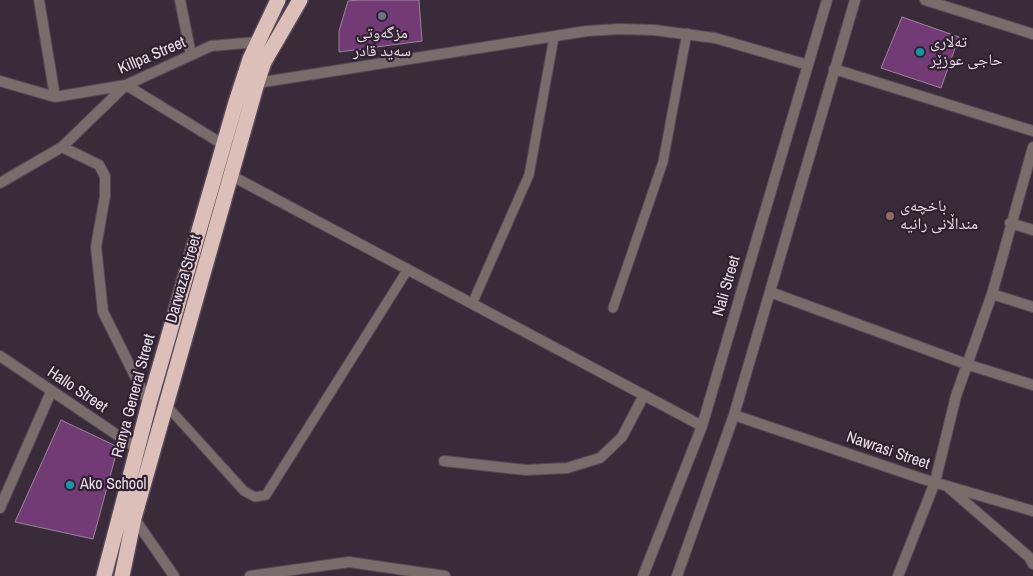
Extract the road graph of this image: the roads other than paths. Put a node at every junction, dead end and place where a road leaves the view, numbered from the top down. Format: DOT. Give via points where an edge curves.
graph roads {
  1 [pos="39,0"];
  2 [pos="180,0"];
  3 [pos="278,0"];
  4 [pos="300,0"];
  5 [pos="827,0"];
  6 [pos="855,0"];
  7 [pos="925,0"];
  8 [pos="687,33"];
  9 [pos="1033,34"];
  10 [pos="554,36"];
  11 [pos="257,42"];
  12 [pos="191,55"];
  13 [pos="808,65"];
  14 [pos="834,69"];
  15 [pos="0,81"];
  16 [pos="257,83"];
  17 [pos="126,85"];
  18 [pos="55,97"];
  19 [pos="1033,131"];
  20 [pos="224,144"];
  21 [pos="62,147"];
  22 [pos="1033,147"];
  23 [pos="232,176"];
  24 [pos="0,184"];
  25 [pos="1010,223"];
  26 [pos="1033,230"];
  27 [pos="408,269"];
  28 [pos="770,292"];
  29 [pos="992,294"];
  30 [pos="472,304"];
  31 [pos="1033,307"];
  32 [pos="613,308"];
  33 [pos="0,356"];
  34 [pos="969,365"];
  35 [pos="1033,385"];
  36 [pos="51,392"];
  37 [pos="644,395"];
  38 [pos="149,404"];
  39 [pos="166,405"];
  40 [pos="734,415"];
  41 [pos="702,426"];
  42 [pos="138,449"];
  43 [pos="444,461"];
  44 [pos="935,482"];
  45 [pos="946,486"];
  46 [pos="0,508"];
  47 [pos="1033,511"];
  48 [pos="134,518"];
  49 [pos="1033,564"];
  50 [pos="104,576"];
  51 [pos="122,576"];
  52 [pos="174,576"];
  53 [pos="250,576"];
  54 [pos="445,576"];
  55 [pos="643,576"];
  56 [pos="676,576"];
  57 [pos="898,576"];
  1 -- 18 [label="street"];
  2 -- 12 [label="street"];
  3 -- 11 [label="highway, Ranya General Street"];
  4 -- 16 [label="highway, Darwaza Street" via="264,62"];
  5 -- 13 [label="street, Nali Street"];
  6 -- 14 [label="street"];
  7 -- 9 [label="street"];
  8 -- 10 [label="street" via="620,29"];
  8 -- 13 [label="street"];
  8 -- 32 [label="lane" via="663,162"];
  10 -- 16 [label="street"];
  10 -- 30 [label="lane" via="529,175"];
  11 -- 12 [label="street, Killpa Street" via="212,46"];
  11 -- 20 [label="highway, Ranya General Street"];
  12 -- 17 [label="street, Killpa Street"];
  13 -- 41 [label="street, Nali Street"];
  14 -- 19 [label="street"];
  14 -- 28 [label="street"];
  15 -- 18 [label="street, Killpa Street"];
  16 -- 23 [label="highway, Darwaza Street"];
  17 -- 18 [label="street, Killpa Street"];
  17 -- 20 [label="street"];
  17 -- 21 [label="street"];
  20 -- 38 [label="highway, Ranya General Street"];
  21 -- 24 [label="street"];
  21 -- 38 [label="street" via="99,165 106,176 106,196 96,247 103,312"];
  22 -- 25 [label="street"];
  23 -- 27 [label="street"];
  23 -- 39 [label="highway, Darwaza Street"];
  25 -- 26 [label="street"];
  25 -- 29 [label="street"];
  27 -- 30 [label="street"];
  27 -- 39 [label="lane" via="266,495 254,497 244,491"];
  28 -- 34 [label="street"];
  28 -- 40 [label="street"];
  29 -- 31 [label="street"];
  29 -- 34 [label="street"];
  30 -- 37 [label="street"];
  33 -- 36 [label="street, Hallo Street"];
  34 -- 35 [label="street"];
  34 -- 44 [label="street" via="956,396"];
  36 -- 42 [label="street, Hallo Street"];
  36 -- 46 [label="street"];
  37 -- 41 [label="street"];
  37 -- 43 [label="street" via="622,437 600,458 567,468 526,470"];
  38 -- 42 [label="highway, Ranya General Street"];
  39 -- 48 [label="highway, Darwaza Street"];
  40 -- 44 [label="street, Nawrasi Street"];
  40 -- 56 [label="street"];
  41 -- 55 [label="street, Nali Street"];
  42 -- 50 [label="highway, Ranya General Street"];
  44 -- 45 [label="street, Nawrasi Street"];
  44 -- 57 [label="street"];
  45 -- 47 [label="street, Nawrasi Street"];
  45 -- 49 [label="street" via="1029,556"];
  48 -- 51 [label="highway, Darwaza Street"];
  48 -- 52 [label="street"];
  53 -- 54 [label="street" via="349,562"];
}
